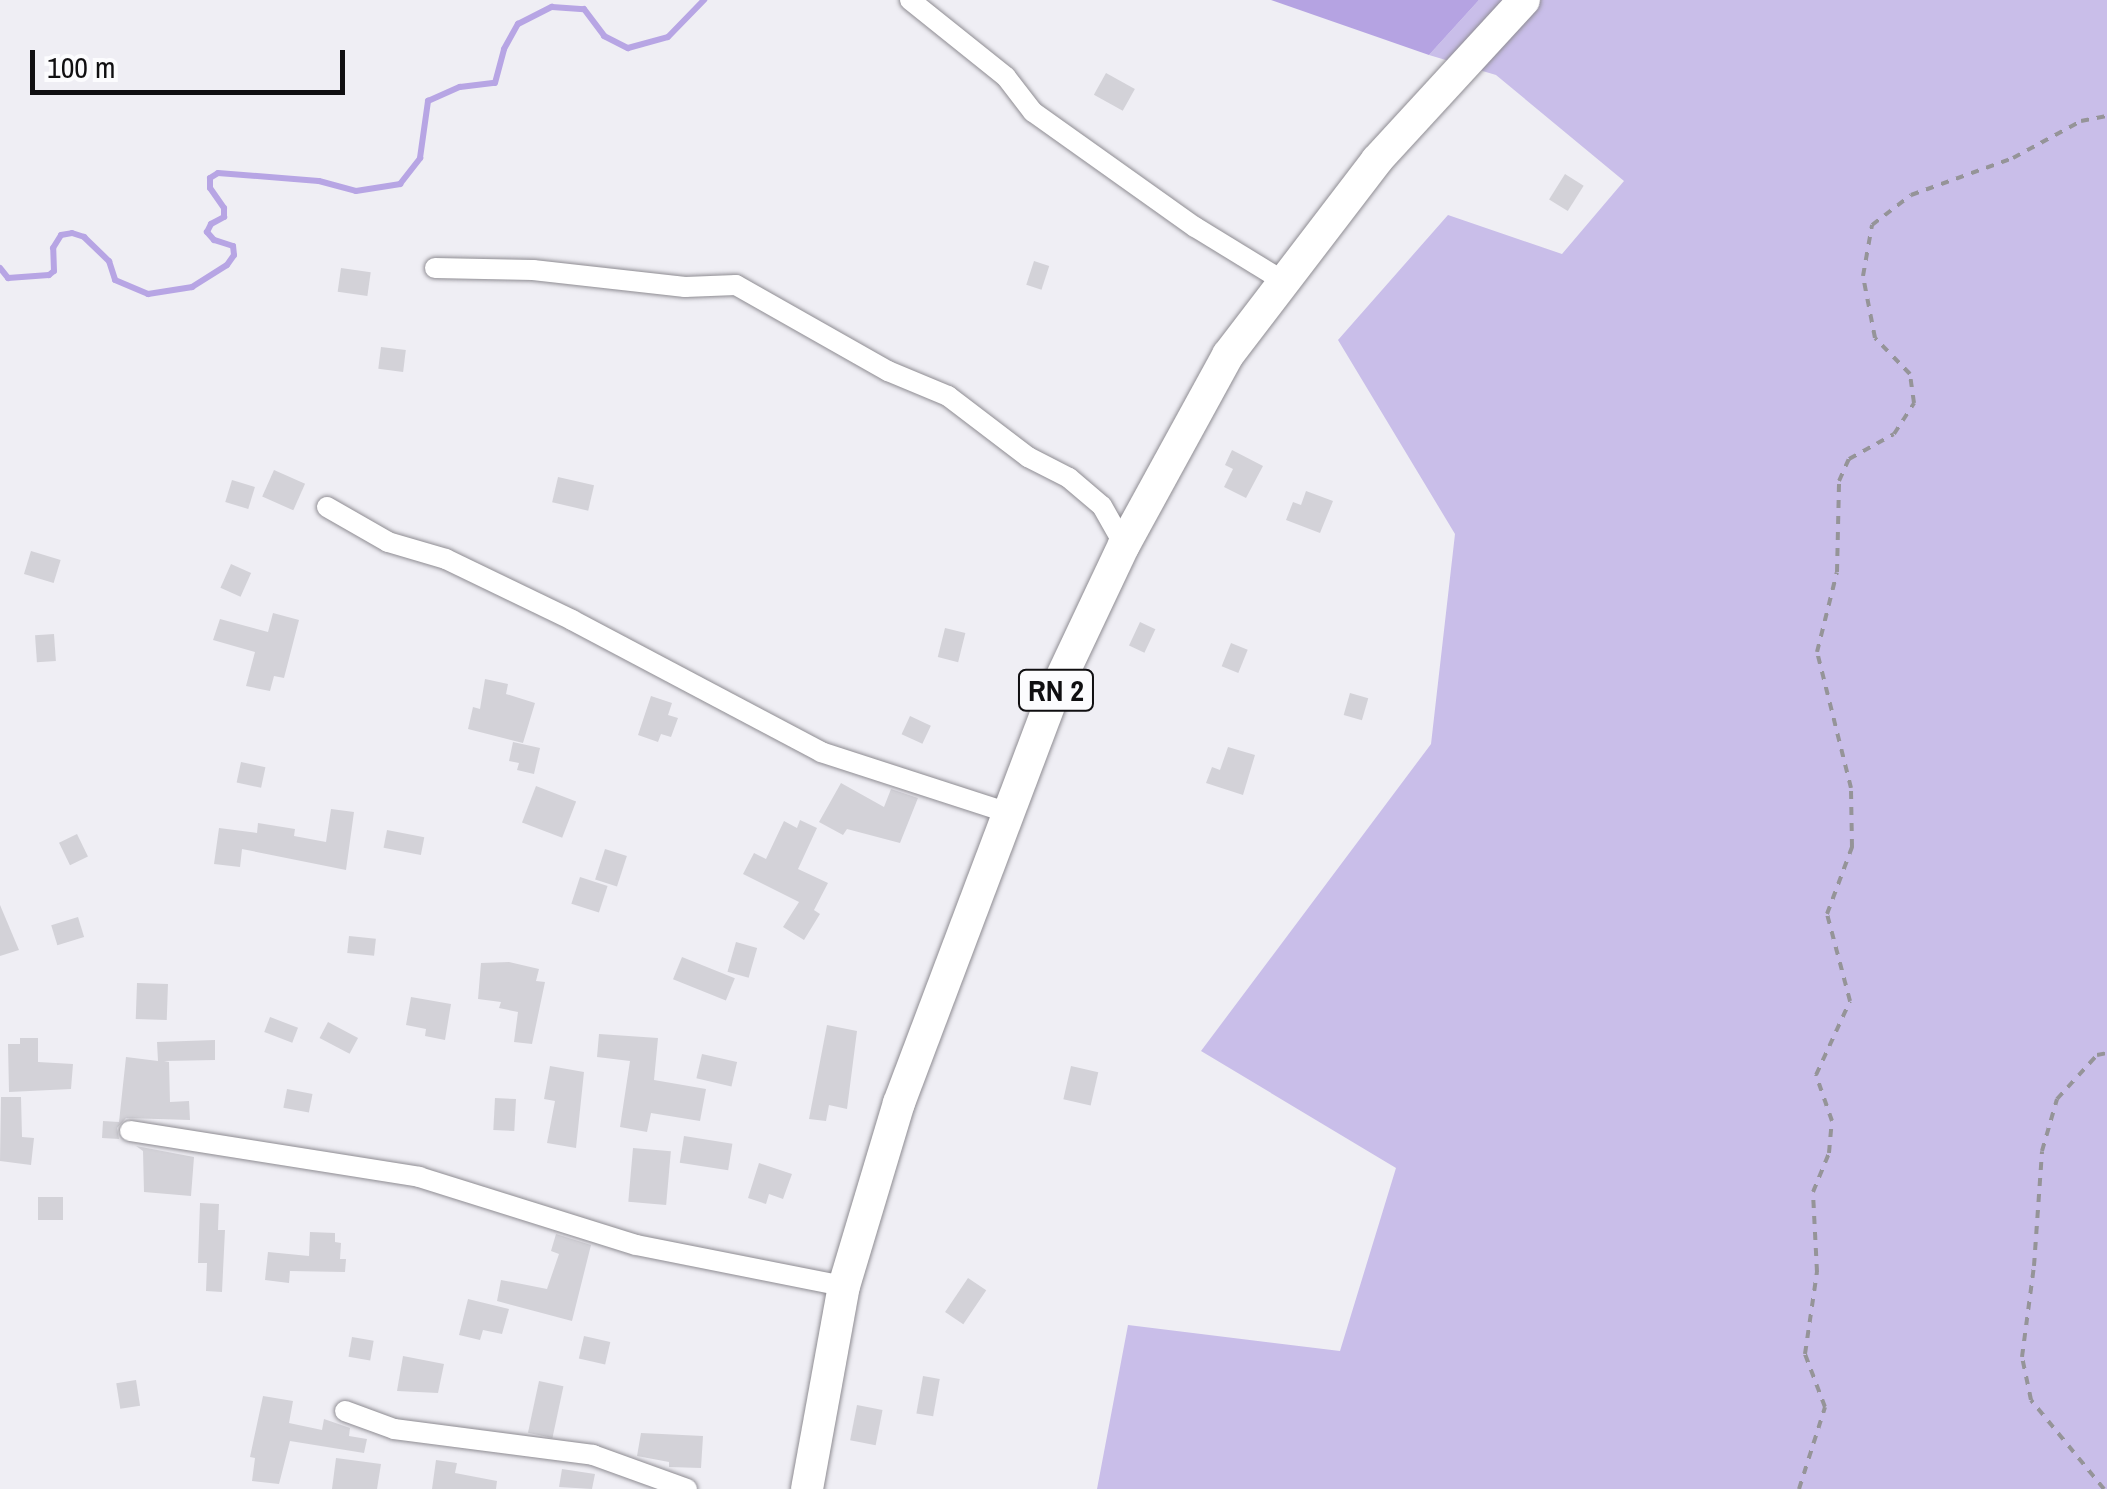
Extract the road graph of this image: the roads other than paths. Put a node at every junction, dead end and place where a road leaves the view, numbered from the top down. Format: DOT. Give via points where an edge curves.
graph roads {
  1 [pos="910,0"];
  2 [pos="1524,0"];
  3 [pos="435,268"];
  4 [pos="1284,281"];
  5 [pos="326,507"];
  6 [pos="1124,546"];
  7 [pos="1006,812"];
  8 [pos="130,1131"];
  9 [pos="844,1286"];
  10 [pos="345,1411"];
  11 [pos="687,1489"];
  12 [pos="807,1489"];
  1 -- 4 [label="street" via="1006,78 1033,112"];
  2 -- 4 [label="main road, RN 2" via="1377,160"];
  3 -- 6 [label="street" via="736,285 888,371 948,396 1028,457 1070,478 1102,506"];
  4 -- 6 [label="main road, RN 2" via="1194,410"];
  5 -- 7 [label="street" via="388,542 446,559 572,620 821,752"];
  6 -- 7 [label="main road, RN 2"];
  7 -- 9 [label="main road, RN 2" via="898,1103"];
  8 -- 9 [label="street" via="419,1177 636,1245"];
  9 -- 12 [label="main road, RN 2"];
  10 -- 11 [label="street" via="394,1429 593,1455"];
}
